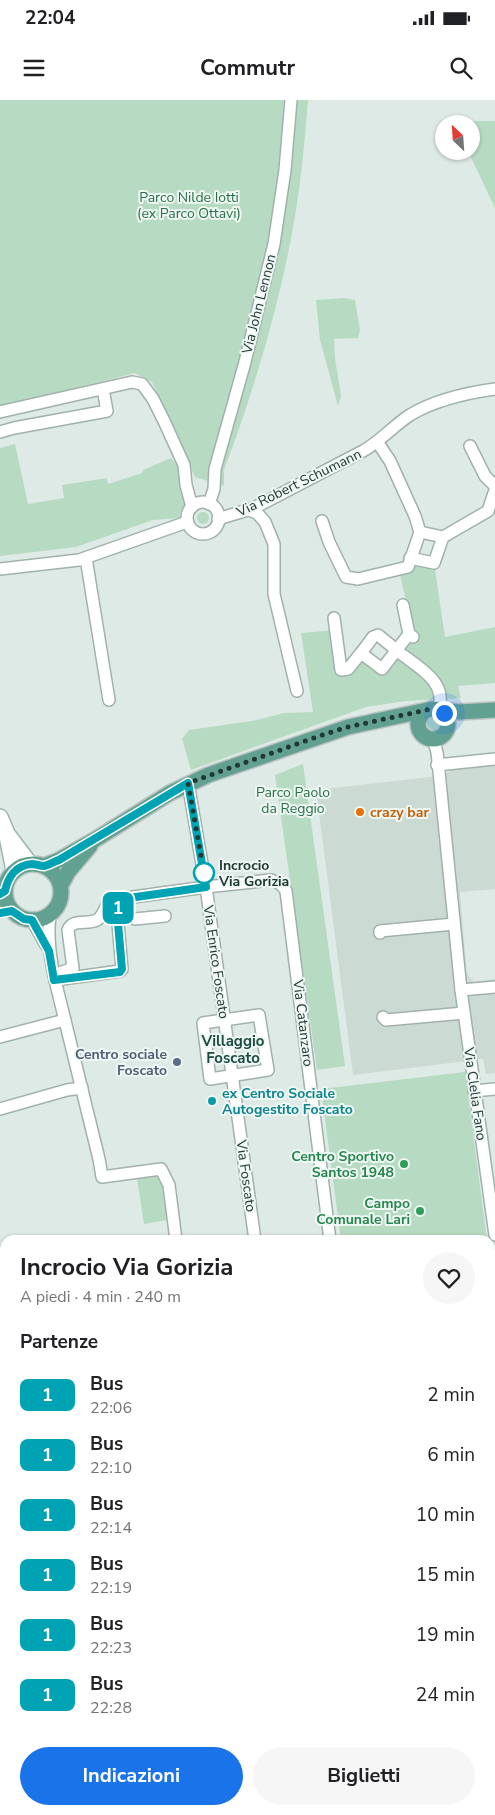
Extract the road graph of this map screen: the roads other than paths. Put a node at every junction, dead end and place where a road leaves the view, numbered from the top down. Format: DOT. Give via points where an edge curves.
graph roads {
  1 [pos="291,100"];
  2 [pos="103,389"];
  3 [pos="495,389"];
  4 [pos="0,412"];
  5 [pos="0,432"];
  6 [pos="378,443"];
  7 [pos="470,446"];
  8 [pos="495,488"];
  9 [pos="209,504"];
  10 [pos="192,507"];
  11 [pos="249,510"];
  12 [pos="491,512"];
  13 [pos="218,519"];
  14 [pos="322,521"];
  15 [pos="188,522"];
  16 [pos="420,532"];
  17 [pos="443,537"];
  18 [pos="86,558"];
  19 [pos="410,558"];
  20 [pos="0,569"];
  21 [pos="403,605"];
  22 [pos="334,618"];
  23 [pos="397,650"];
  24 [pos="361,653"];
  25 [pos="297,691"];
  26 [pos="109,700"];
  27 [pos="435,710"];
  28 [pos="489,711"];
  29 [pos="383,719"];
  30 [pos="433,736"];
  31 [pos="495,759"];
  32 [pos="437,765"];
  33 [pos="188,783"];
  34 [pos="3,824"];
  35 [pos="96,839"];
  36 [pos="37,865"];
  37 [pos="14,871"];
  38 [pos="61,885"];
  39 [pos="206,887"];
  40 [pos="2,893"];
  41 [pos="151,895"];
  42 [pos="122,899"];
  43 [pos="6,912"];
  44 [pos="50,915"];
  45 [pos="135,919"];
  46 [pos="32,920"];
  47 [pos="454,924"];
  48 [pos="380,933"];
  49 [pos="49,951"];
  50 [pos="74,973"];
  51 [pos="54,978"];
  52 [pos="495,987"];
  53 [pos="461,990"];
  54 [pos="464,1013"];
  55 [pos="383,1017"];
  56 [pos="64,1020"];
  57 [pos="224,1020"];
  58 [pos="0,1037"];
  59 [pos="233,1075"];
  60 [pos="82,1088"];
  61 [pos="495,1089"];
  62 [pos="474,1091"];
  63 [pos="0,1109"];
  64 [pos="238,1112"];
  65 [pos="493,1204"];
  66 [pos="175,1235"];
  67 [pos="254,1235"];
  68 [pos="329,1235"];
  69 [pos="495,1235"];
  1 -- 9 [label="street, Via John Lennon" via="274,244 246,362 215,469"];
  2 -- 4 [label="street"];
  2 -- 5 [label="street" via="112,407 107,411"];
  2 -- 10 [label="street" via="132,382 142,384 153,399 184,466"];
  3 -- 6 [label="street, Via Robert Schumann" via="456,396 431,405 409,416"];
  6 -- 11 [label="street, Via Robert Schumann"];
  6 -- 16 [label="street, Via Robert Schumann" via="416,516"];
  7 -- 8 [label="street"];
  8 -- 12 [label="street"];
  9 -- 10 [label="street" via="200,503"];
  9 -- 13 [label="street" via="217,512"];
  10 -- 15 [label="street"];
  11 -- 13 [label="street, Via Robert Schumann"];
  11 -- 25 [label="street" via="257,513 264,522 274,544 274,594"];
  12 -- 17 [label="street"];
  13 -- 15 [label="street" via="214,529 204,534 194,531"];
  14 -- 19 [label="street" via="346,577 358,579 408,567"];
  15 -- 18 [label="street" via="148,542"];
  16 -- 17 [label="street"];
  16 -- 19 [label="street"];
  17 -- 19 [label="street" via="434,563"];
  18 -- 20 [label="street"];
  18 -- 26 [label="street"];
  21 -- 23 [label="street" via="411,635"];
  22 -- 24 [label="street" via="341,670 348,669"];
  23 -- 24 [label="street" via="378,635 373,636"];
  23 -- 24 [label="street" via="382,669"];
  23 -- 27 [label="street" via="436,682 441,696"];
  27 -- 28 [label="main road"];
  27 -- 29 [label="main road"];
  27 -- 30 [label="main road" via="447,717 449,725"];
  27 -- 30 [label="main road" via="423,713 419,720 419,729"];
  28 -- 30 [label="main road"];
  29 -- 30 [label="main road" via="405,722"];
  29 -- 33 [label="main road" via="325,734"];
  30 -- 32 [label="street, Via Clelia Fano"];
  31 -- 32 [label="street"];
  32 -- 47 [label="street, Via Clelia Fano"];
  33 -- 35 [label="main road"];
  33 -- 39 [label="street, Via Enrico Foscato"];
  34 -- 36 [label="street"];
  34 -- 37 [label="street"];
  35 -- 36 [label="main road" via="59,860"];
  35 -- 38 [label="main road"];
  36 -- 37 [label="main road" via="21,866"];
  36 -- 38 [label="main road" via="54,873"];
  37 -- 40 [label="main road"];
  38 -- 44 [label="main road" via="61,898"];
  39 -- 41 [label="street, Via Catanzaro"];
  39 -- 57 [label="street, Via Enrico Foscato"];
  39 -- 68 [label="street, Via Catanzaro" via="271,880 278,882 286,891"];
  40 -- 43 [label="main road"];
  41 -- 42 [label="street, Via Catanzaro"];
  41 -- 45 [label="street" via="160,916"];
  42 -- 50 [label="street" via="108,902 97,920 70,926"];
  42 -- 50 [label="street" via="117,912 122,969 120,972"];
  43 -- 46 [label="main road"];
  44 -- 46 [label="main road"];
  44 -- 49 [label="street"];
  46 -- 49 [label="street"];
  47 -- 48 [label="street"];
  47 -- 53 [label="street, Via Clelia Fano"];
  49 -- 51 [label="street"];
  50 -- 51 [label="street"];
  51 -- 56 [label="street"];
  52 -- 53 [label="street"];
  53 -- 54 [label="street, Via Clelia Fano"];
  54 -- 55 [label="street" via="386,1020"];
  54 -- 62 [label="street, Via Clelia Fano"];
  56 -- 58 [label="street"];
  56 -- 60 [label="street"];
  57 -- 59 [label="street, Via Enrico Foscato"];
  57 -- 59 [label="street" via="203,1023 210,1079"];
  57 -- 59 [label="street" via="259,1015 268,1070"];
  59 -- 64 [label="street, Via Enrico Foscato"];
  60 -- 63 [label="street"];
  60 -- 66 [label="street" via="102,1177 161,1169 169,1185"];
  61 -- 62 [label="street"];
  62 -- 65 [label="street, Via Clelia Fano"];
  64 -- 67 [label="street, Via Foscato"];
  65 -- 69 [label="street, Via Clelia Fano"];
}
